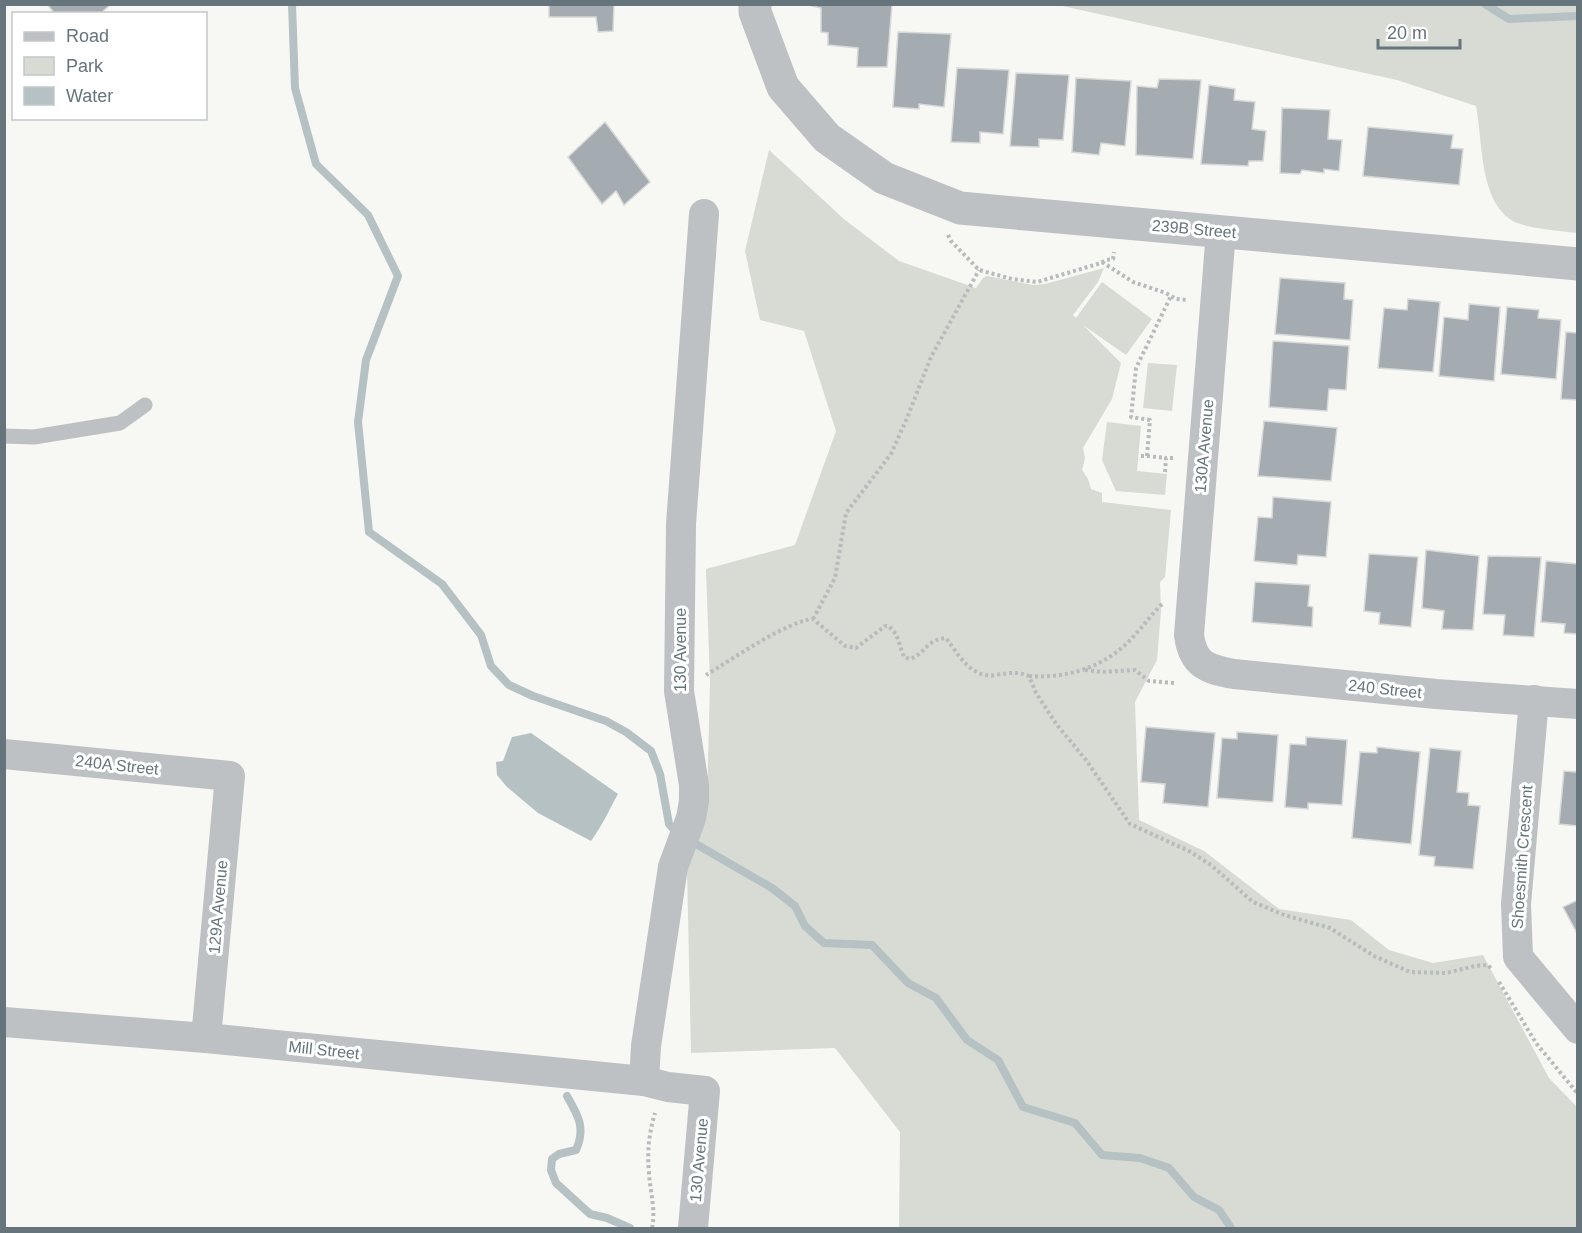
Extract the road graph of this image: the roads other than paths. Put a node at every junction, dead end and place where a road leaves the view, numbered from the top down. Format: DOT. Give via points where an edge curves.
graph roads {
  1 [pos="755,4"];
  2 [pos="704,214"];
  3 [pos="1221,231"];
  4 [pos="1578,264"];
  5 [pos="145,405"];
  6 [pos="4,436"];
  7 [pos="1196,659"];
  8 [pos="1534,700"];
  9 [pos="1578,704"];
  10 [pos="4,754"];
  11 [pos="230,776"];
  12 [pos="4,1022"];
  13 [pos="1578,1029"];
  14 [pos="206,1038"];
  15 [pos="652,1083"];
  16 [pos="693,1228"];
  1 -- 3 [label="street, 239B Street" via="783,87 827,138 884,178 960,208"];
  2 -- 15 [label="street, 130 Avenue" via="681,524 679,691 694,785 692,818 674,867 645,1046"];
  3 -- 4 [label="street, 239B Street"];
  3 -- 7 [label="street, 130A Avenue" via="1190,635"];
  5 -- 6 [label="lane" via="120,423 34,437"];
  7 -- 8 [label="street, 240 Street" via="1215,670 1234,674"];
  8 -- 9 [label="street, 240 Street"];
  8 -- 13 [label="street, Shoesmith Crescent" via="1515,904 1518,957"];
  10 -- 11 [label="street, 240A Street"];
  11 -- 14 [label="street, 129A Avenue"];
  12 -- 14 [label="street, Mill Street"];
  14 -- 15 [label="street, Mill Street"];
  15 -- 16 [label="street, 130 Avenue" via="705,1091"];
}
